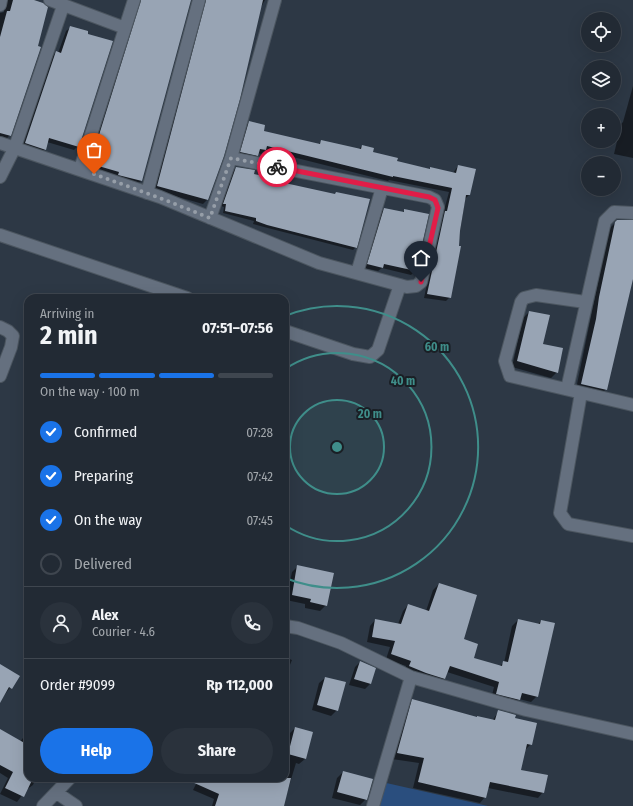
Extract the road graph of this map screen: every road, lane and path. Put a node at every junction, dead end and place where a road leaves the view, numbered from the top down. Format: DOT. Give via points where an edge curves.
graph roads {
  1 [pos="1,0"];
  2 [pos="50,0"];
  3 [pos="134,0"];
  4 [pos="199,0"];
  5 [pos="275,0"];
  6 [pos="0,5"];
  7 [pos="63,6"];
  8 [pos="125,28"];
  9 [pos="0,142"];
  10 [pos="16,147"];
  11 [pos="231,158"];
  12 [pos="80,169"];
  13 [pos="0,177"];
  14 [pos="382,188"];
  15 [pos="147,193"];
  16 [pos="633,213"];
  17 [pos="210,218"];
  18 [pos="0,235"];
  19 [pos="357,273"];
  20 [pos="400,284"];
  21 [pos="175,294"];
  22 [pos="586,302"];
  23 [pos="0,327"];
  24 [pos="289,332"];
  25 [pos="0,376"];
  26 [pos="567,389"];
  27 [pos="581,393"];
  28 [pos="633,405"];
  29 [pos="633,536"];
  30 [pos="289,627"];
  31 [pos="411,677"];
  32 [pos="633,734"];
  33 [pos="67,782"];
  34 [pos="57,793"];
  35 [pos="43,806"];
  36 [pos="76,806"];
  37 [pos="373,806"];
  1 -- 6 [label="street"];
  2 -- 7 [label="street"];
  3 -- 8 [label="street"];
  4 -- 15 [label="street"];
  5 -- 11 [label="street"];
  7 -- 8 [label="street"];
  7 -- 10 [label="street"];
  8 -- 12 [label="street"];
  9 -- 10 [label="street"];
  10 -- 12 [label="street"];
  10 -- 13 [label="street"];
  11 -- 14 [label="street"];
  11 -- 17 [label="street"];
  12 -- 15 [label="street"];
  14 -- 19 [label="street"];
  14 -- 20 [label="street" via="429,197 435,200 438,208 421,282 416,286"];
  15 -- 17 [label="street"];
  16 -- 22 [label="street" via="614,212 605,221"];
  17 -- 19 [label="street" via="319,263"];
  18 -- 21 [label="street"];
  19 -- 20 [label="street"];
  20 -- 24 [label="street" via="378,350 370,356 353,354"];
  22 -- 26 [label="street"];
  22 -- 26 [label="street" via="536,295 524,298 505,362 510,376"];
  23 -- 25 [label="street" via="12,333 13,340"];
  26 -- 27 [label="street"];
  27 -- 28 [label="street"];
  27 -- 29 [label="street" via="560,513 568,524"];
  30 -- 31 [label="street" via="341,644"];
  31 -- 32 [label="street" via="526,710"];
  31 -- 37 [label="street"];
  33 -- 34 [label="street"];
  34 -- 35 [label="street"];
  34 -- 36 [label="street"];
}
